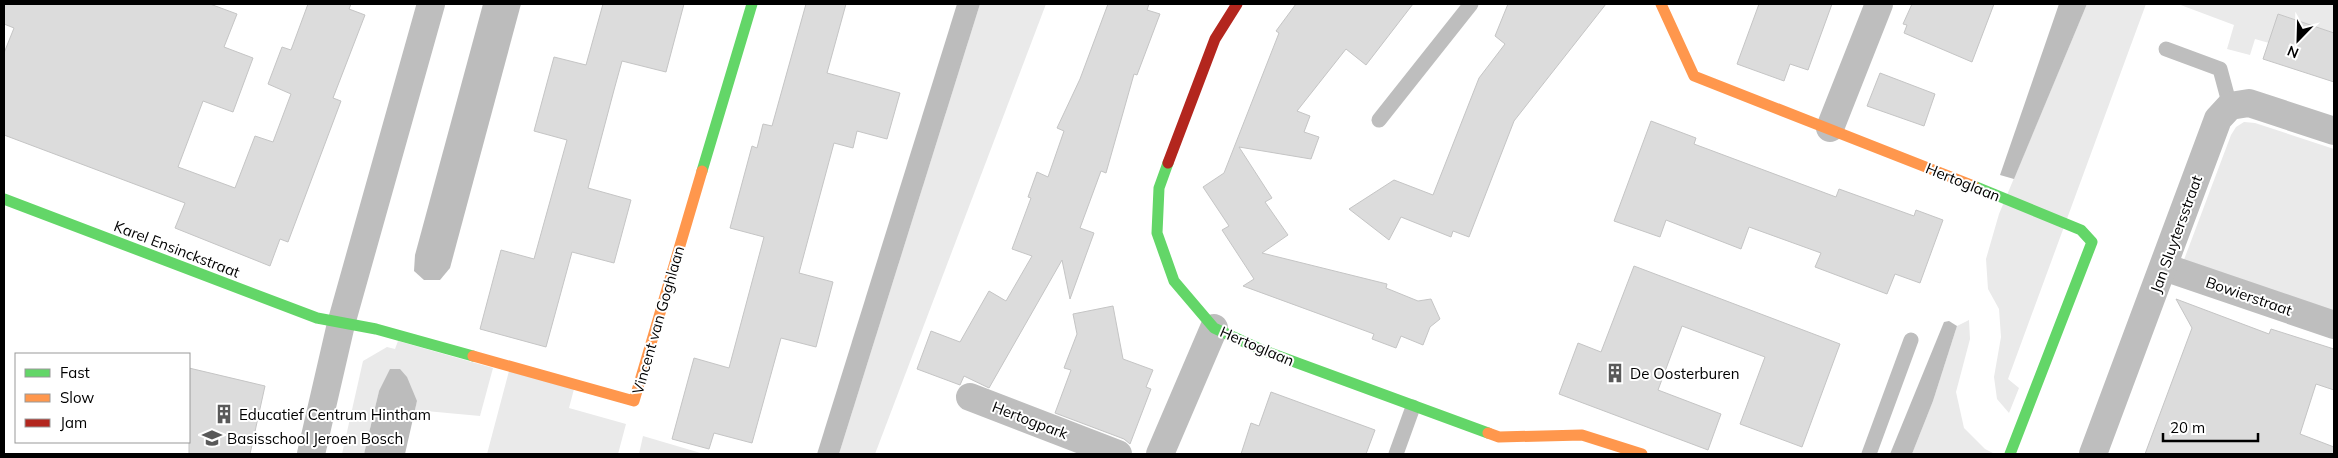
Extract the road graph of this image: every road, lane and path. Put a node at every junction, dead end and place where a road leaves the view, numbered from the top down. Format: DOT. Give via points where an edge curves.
graph roads {
  1 [pos="431,4"];
  2 [pos="752,4"];
  3 [pos="1237,4"];
  4 [pos="1471,4"];
  5 [pos="1661,4"];
  6 [pos="1879,4"];
  7 [pos="2166,49"];
  8 [pos="2230,106"];
  9 [pos="1378,120"];
  10 [pos="1830,128"];
  11 [pos="2334,131"];
  12 [pos="4,199"];
  13 [pos="2164,267"];
  14 [pos="340,324"];
  15 [pos="2334,325"];
  16 [pos="1214,328"];
  17 [pos="1911,340"];
  18 [pos="970,397"];
  19 [pos="1413,407"];
  20 [pos="311,454"];
  21 [pos="1118,454"];
  22 [pos="1160,454"];
  23 [pos="1396,454"];
  24 [pos="1642,454"];
  25 [pos="1869,454"];
  26 [pos="2010,454"];
  27 [pos="2093,454"];
  1 -- 14 [label="street"];
  2 -- 14 [label="street, Vincent van Goghlaan" via="634,401 376,328"];
  3 -- 16 [label="street, Hertoglaan" via="1215,39 1159,188 1157,233 1174,281"];
  4 -- 9 [label="lane"];
  5 -- 10 [label="street, Hertoglaan" via="1694,76"];
  6 -- 10 [label="street"];
  7 -- 8 [label="lane" via="2220,69"];
  8 -- 11 [label="street" via="2249,103"];
  8 -- 13 [label="street, Jan Sluytersstraat" via="2218,119"];
  10 -- 26 [label="street, Hertoglaan" via="2081,230 2092,242"];
  12 -- 14 [label="street, Karel Ensinckstraat"];
  13 -- 15 [label="street, Bowierstraat"];
  13 -- 27 [label="street, Jan Sluytersstraat"];
  14 -- 20 [label="street"];
  16 -- 19 [label="street, Hertoglaan" via="1262,350"];
  16 -- 22 [label="street"];
  17 -- 25 [label="lane"];
  18 -- 21 [label="street, Hertogpark"];
  19 -- 23 [label="lane"];
  19 -- 24 [label="street, Hertoglaan" via="1499,436 1582,435"];
}
